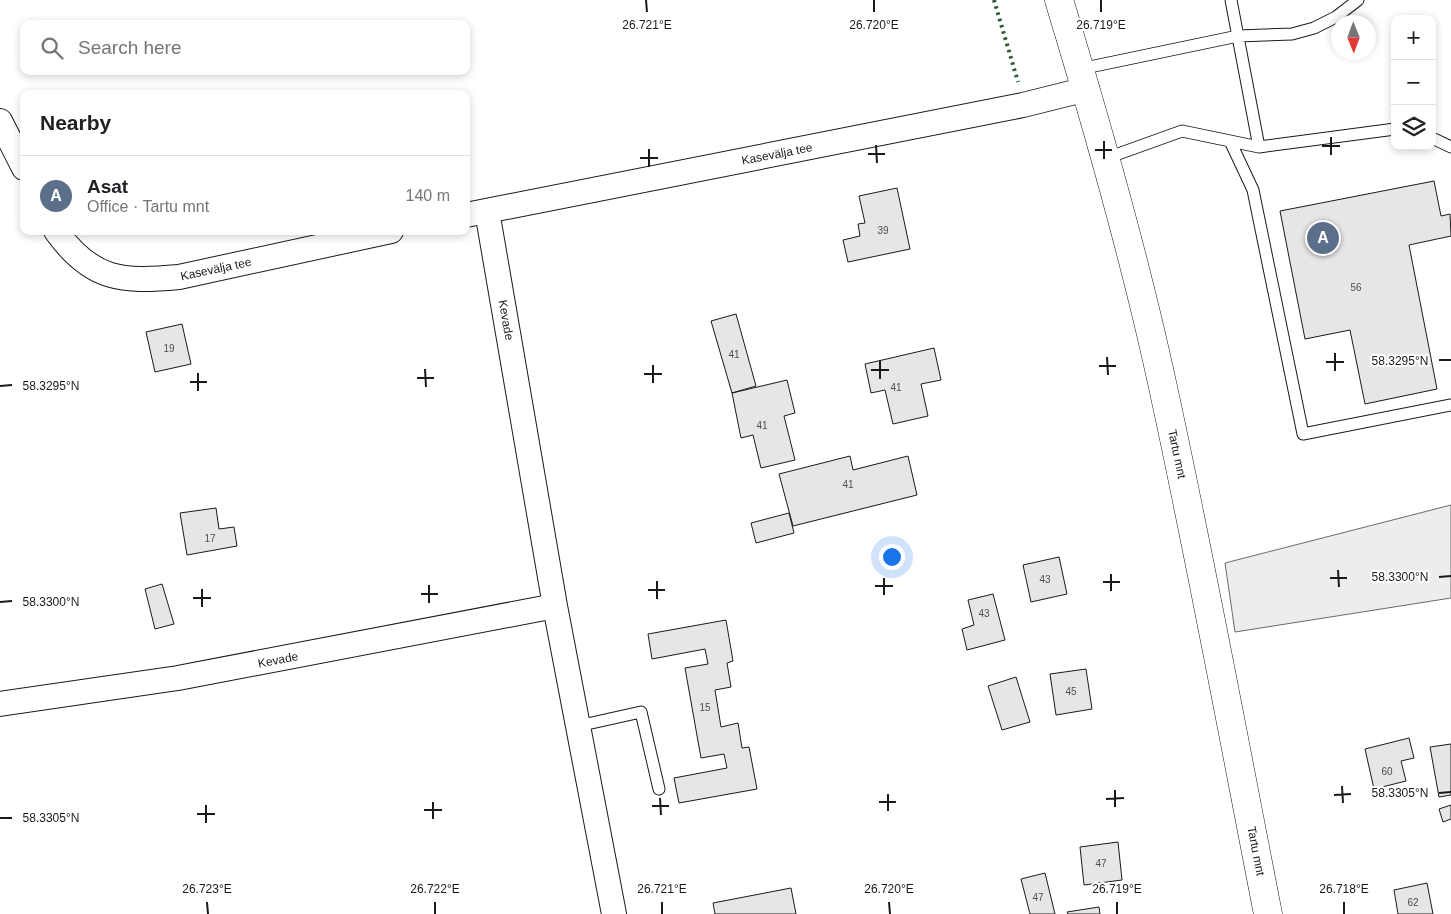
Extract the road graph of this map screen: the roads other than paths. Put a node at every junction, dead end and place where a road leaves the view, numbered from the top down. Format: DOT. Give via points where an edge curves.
graph roads {
  1 [pos="1059,0"];
  2 [pos="1230,0"];
  3 [pos="1358,0"];
  4 [pos="1238,36"];
  5 [pos="1084,79"];
  6 [pos="1391,130"];
  7 [pos="2,132"];
  8 [pos="1436,140"];
  9 [pos="1230,141"];
  10 [pos="1259,147"];
  11 [pos="1451,148"];
  12 [pos="1107,158"];
  13 [pos="20,161"];
  14 [pos="476,213"];
  15 [pos="59,235"];
  16 [pos="373,235"];
  17 [pos="1451,405"];
  18 [pos="555,606"];
  19 [pos="0,704"];
  20 [pos="578,726"];
  21 [pos="660,790"];
  22 [pos="614,914"];
  23 [pos="1268,914"];
  1 -- 5 [label="street, Tartu mnt"];
  2 -- 4 [label="lane"];
  3 -- 4 [label="lane" via="1336,17 1314,28 1292,34"];
  4 -- 5 [label="lane"];
  4 -- 10 [label="lane"];
  5 -- 12 [label="street, Tartu mnt"];
  5 -- 14 [label="street, Kasevälja tee" via="1023,105"];
  6 -- 10 [label="lane"];
  7 -- 13 [label="street"];
  8 -- 11 [label="lane"];
  9 -- 10 [label="lane"];
  9 -- 12 [label="lane" via="1182,132"];
  9 -- 17 [label="lane" via="1253,190 1303,434"];
  12 -- 23 [label="street, Tartu mnt" via="1161,375"];
  14 -- 18 [label="street, Kevade"];
  15 -- 16 [label="street, Kasevälja tee" via="71,250 102,272 143,280 179,277"];
  18 -- 19 [label="street, Kevade" via="178,678"];
  18 -- 20 [label="street, Kevade"];
  20 -- 21 [label="lane" via="641,712"];
  20 -- 22 [label="street, Kevade"];
}
